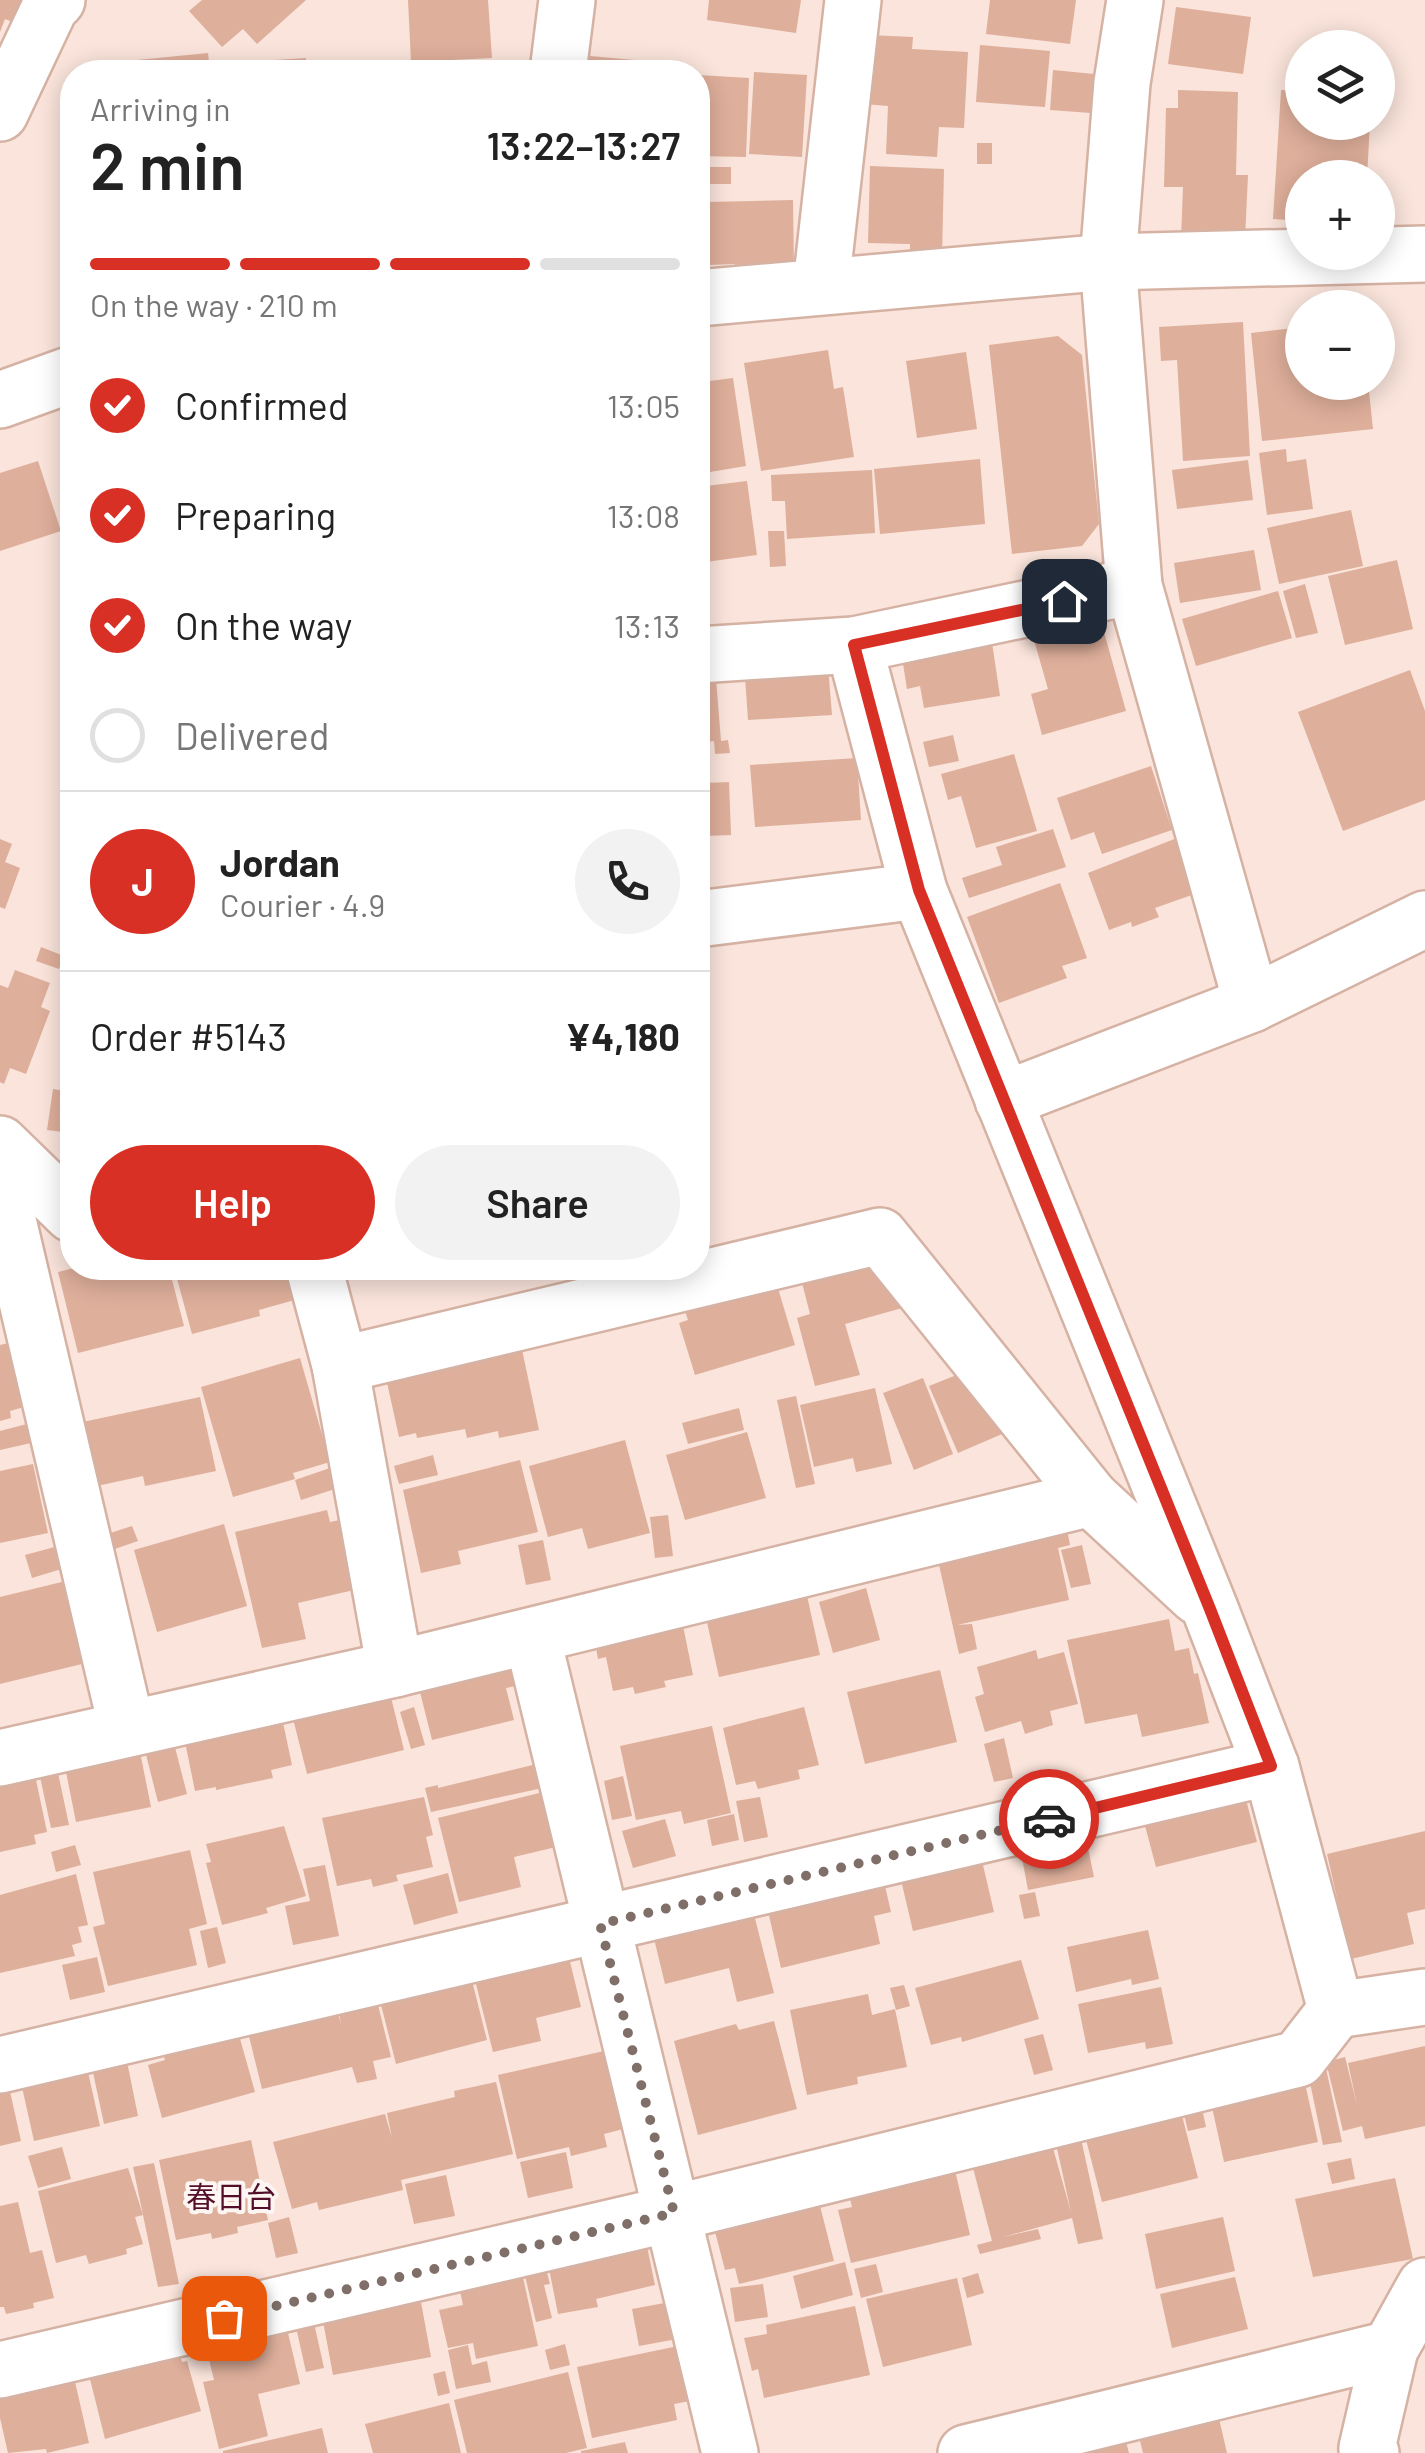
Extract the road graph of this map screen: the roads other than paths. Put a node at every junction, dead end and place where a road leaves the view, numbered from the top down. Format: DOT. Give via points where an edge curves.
graph roads {
  1 [pos="57,0"];
  2 [pos="567,0"];
  3 [pos="854,0"];
  4 [pos="1135,0"];
  5 [pos="560,60"];
  6 [pos="0,114"];
  7 [pos="1425,254"];
  8 [pos="1108,262"];
  9 [pos="821,286"];
  10 [pos="710,297"];
  11 [pos="60,378"];
  12 [pos="0,400"];
  13 [pos="1134,586"];
  14 [pos="854,645"];
  15 [pos="710,654"];
  16 [pos="919,890"];
  17 [pos="710,917"];
  18 [pos="1425,918"];
  19 [pos="1252,1004"];
  20 [pos="1003,1100"];
  21 [pos="0,1144"];
  22 [pos="0,1186"];
  23 [pos="60,1202"];
  24 [pos="710,1277"];
  25 [pos="317,1280"];
  26 [pos="696,1280"];
  27 [pos="340,1365"];
  28 [pos="1092,1498"];
  29 [pos="1210,1609"];
  30 [pos="532,1636"];
  31 [pos="395,1669"];
  32 [pos="127,1729"];
  33 [pos="0,1758"];
  34 [pos="1271,1766"];
  35 [pos="600,1924"];
  36 [pos="1425,1997"];
  37 [pos="1336,2010"];
  38 [pos="0,2065"];
  39 [pos="674,2213"];
  40 [pos="1425,2286"];
  41 [pos="1390,2349"];
  42 [pos="0,2370"];
  43 [pos="1367,2451"];
  44 [pos="730,2453"];
  45 [pos="966,2453"];
  1 -- 6 [label="street"];
  2 -- 5 [label="street"];
  3 -- 9 [label="street"];
  4 -- 8 [label="street"];
  7 -- 8 [label="street"];
  8 -- 9 [label="street"];
  8 -- 13 [label="street"];
  9 -- 10 [label="street"];
  11 -- 12 [label="street"];
  13 -- 14 [label="street"];
  13 -- 19 [label="street"];
  14 -- 15 [label="street"];
  14 -- 16 [label="street"];
  16 -- 17 [label="street"];
  16 -- 20 [label="street"];
  18 -- 19 [label="street"];
  19 -- 20 [label="street"];
  20 -- 29 [label="street"];
  21 -- 23 [label="street"];
  22 -- 32 [label="street"];
  24 -- 28 [label="street" via="880,1236"];
  25 -- 27 [label="street"];
  26 -- 27 [label="street"];
  27 -- 31 [label="street"];
  28 -- 29 [label="street"];
  28 -- 30 [label="street"];
  29 -- 34 [label="street"];
  30 -- 31 [label="street"];
  30 -- 35 [label="street"];
  31 -- 32 [label="street"];
  32 -- 33 [label="street"];
  34 -- 35 [label="street"];
  34 -- 37 [label="street"];
  35 -- 38 [label="street"];
  35 -- 39 [label="street"];
  36 -- 37 [label="street"];
  37 -- 39 [label="street" via="1298,2060"];
  39 -- 42 [label="street"];
  39 -- 44 [label="street"];
  40 -- 41 [label="street"];
  41 -- 43 [label="street"];
  41 -- 45 [label="street"];
}
